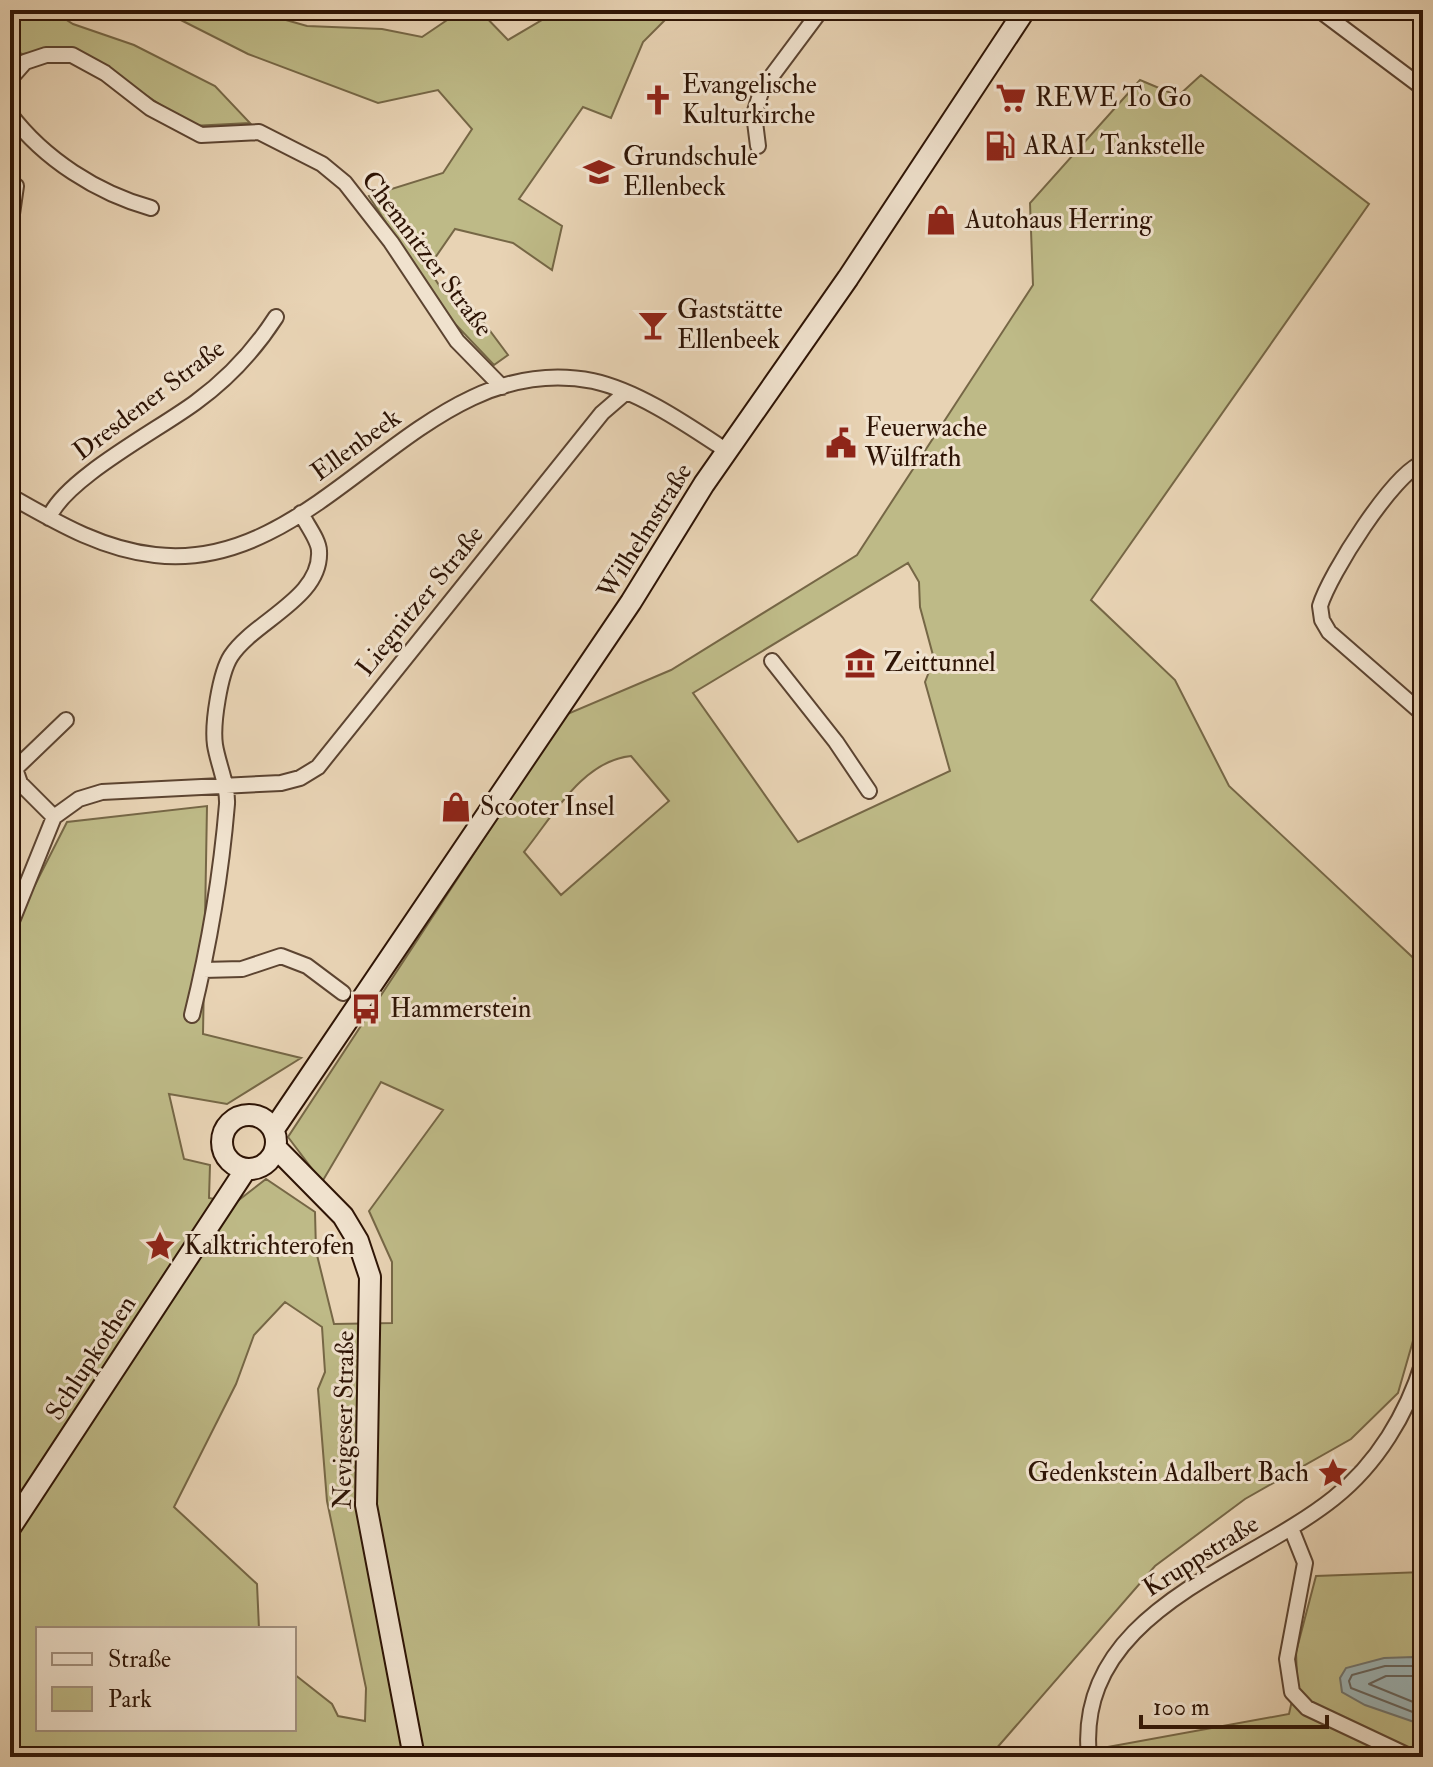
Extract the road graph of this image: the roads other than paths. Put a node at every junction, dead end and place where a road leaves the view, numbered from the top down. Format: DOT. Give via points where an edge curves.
graph roads {
  1 [pos="821,10"];
  2 [pos="1025,10"];
  3 [pos="1319,10"];
  4 [pos="10,79"];
  5 [pos="1423,88"];
  6 [pos="10,114"];
  7 [pos="758,146"];
  8 [pos="16,186"];
  9 [pos="151,208"];
  10 [pos="10,228"];
  11 [pos="276,317"];
  12 [pos="502,387"];
  13 [pos="624,394"];
  14 [pos="727,451"];
  15 [pos="1423,463"];
  16 [pos="10,496"];
  17 [pos="301,513"];
  18 [pos="49,518"];
  19 [pos="772,661"];
  20 [pos="1423,714"];
  21 [pos="66,720"];
  22 [pos="12,761"];
  23 [pos="224,784"];
  24 [pos="869,791"];
  25 [pos="54,817"];
  26 [pos="10,926"];
  27 [pos="203,970"];
  28 [pos="343,993"];
  29 [pos="192,1015"];
  30 [pos="263,1151"];
  31 [pos="1423,1362"];
  32 [pos="10,1528"];
  33 [pos="1291,1528"];
  34 [pos="414,1757"];
  35 [pos="1089,1757"];
  36 [pos="1411,1757"];
  1 -- 7 [label="street" via="762,89 754,114"];
  2 -- 14 [label="main road, Wilhelmstraße"];
  3 -- 5 [label="street"];
  4 -- 12 [label="street, Chemnitzer Straße" via="25,62 72,55 201,135 259,132 322,164 345,183 391,242 457,341"];
  6 -- 9 [label="street" via="96,188"];
  8 -- 10 [label="street"];
  11 -- 18 [label="street, Dresdener Straße" via="239,366 200,400 80,481"];
  12 -- 13 [label="street, Ellenbeek" via="561,378 595,382"];
  12 -- 17 [label="street, Ellenbeek" via="417,429"];
  13 -- 14 [label="street, Ellenbeek" via="679,419"];
  13 -- 23 [label="street, Liegnitzer Straße" via="602,413 318,767 281,783"];
  14 -- 30 [label="main road, Wilhelmstraße"];
  15 -- 20 [label="street" via="1408,470 1366,526 1320,606 1329,632"];
  16 -- 18 [label="street, Ellenbeek"];
  17 -- 18 [label="street, Ellenbeek" via="246,542 211,552 166,555 89,539"];
  17 -- 23 [label="street" via="320,549 316,569 302,591 230,657 218,697 214,743"];
  19 -- 24 [label="street"];
  21 -- 22 [label="street"];
  22 -- 25 [label="street" via="20,783"];
  23 -- 25 [label="street, Liegnitzer Straße" via="102,792 79,799"];
  23 -- 27 [label="street" via="224,830"];
  25 -- 26 [label="street"];
  27 -- 28 [label="street" via="242,969 281,956 307,966"];
  27 -- 29 [label="street"];
  30 -- 32 [label="main road, Schlupkothen" via="214,1216"];
  30 -- 34 [label="main road, Nevigeser Straße" via="309,1182 358,1241 370,1277 366,1505"];
  31 -- 33 [label="street, Kruppstraße" via="1390,1437 1335,1497"];
  33 -- 35 [label="street, Kruppstraße" via="1138,1626 1111,1660 1097,1691"];
  33 -- 36 [label="street, Kruppstraße" via="1305,1563 1287,1659 1292,1692 1307,1708"];
}
